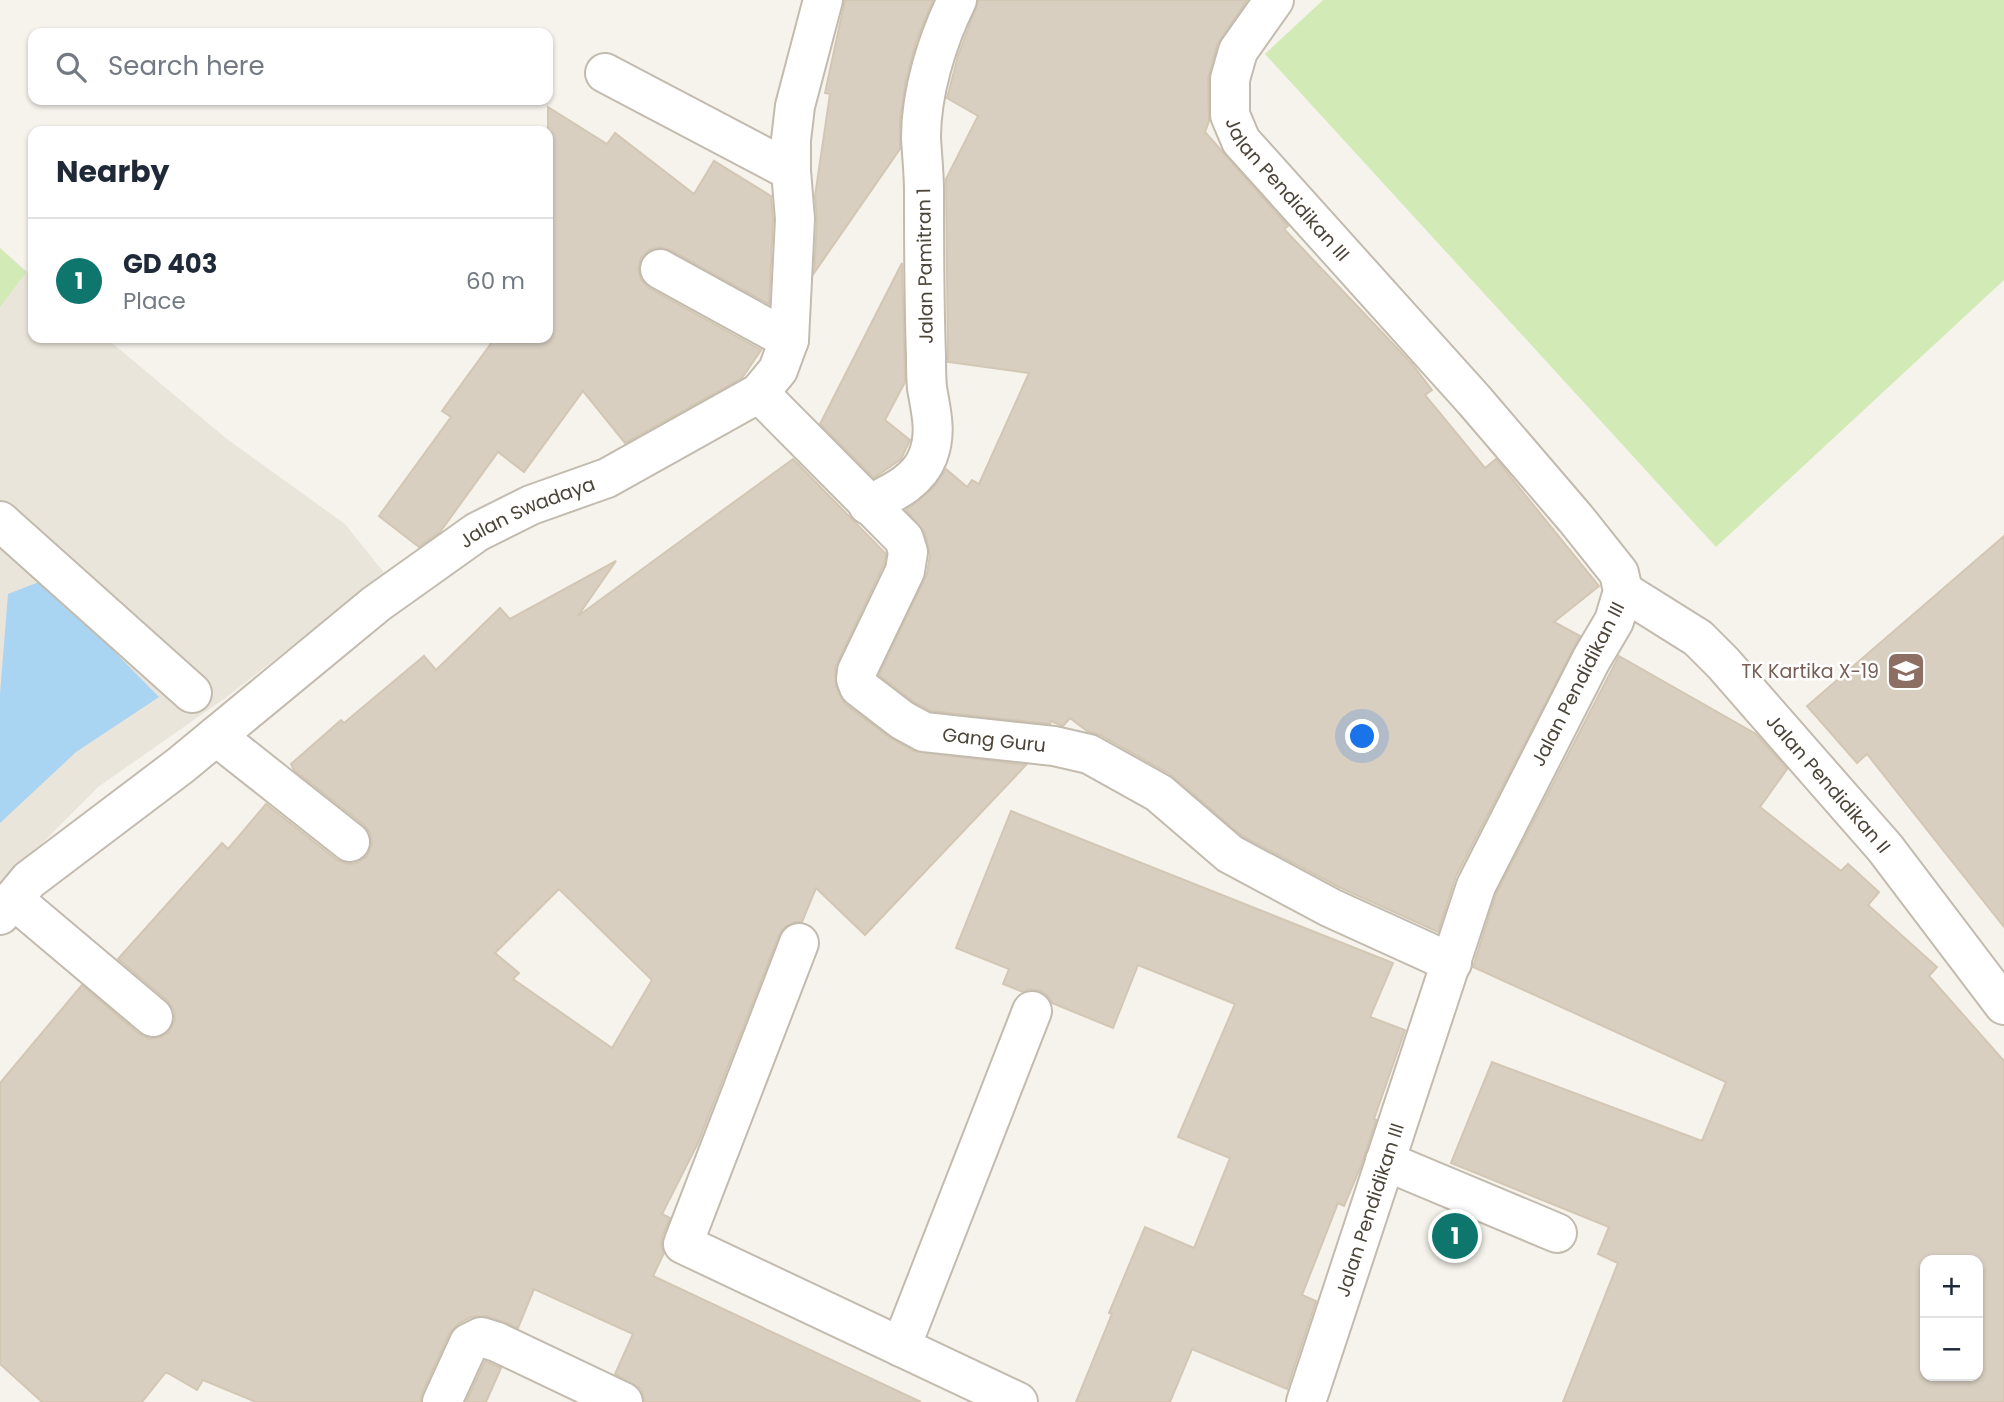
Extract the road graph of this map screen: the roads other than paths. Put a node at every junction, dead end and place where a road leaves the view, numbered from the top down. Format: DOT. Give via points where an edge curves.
graph roads {
  1 [pos="823,0"];
  2 [pos="957,0"];
  3 [pos="1274,0"];
  4 [pos="605,73"];
  5 [pos="791,171"];
  6 [pos="660,269"];
  7 [pos="789,340"];
  8 [pos="759,393"];
  9 [pos="868,505"];
  10 [pos="0,521"];
  11 [pos="1623,591"];
  12 [pos="192,693"];
  13 [pos="216,736"];
  14 [pos="350,842"];
  15 [pos="6,907"];
  16 [pos="799,943"];
  17 [pos="1452,963"];
  18 [pos="2004,1005"];
  19 [pos="1032,1012"];
  20 [pos="153,1017"];
  21 [pos="1385,1161"];
  22 [pos="1557,1233"];
  23 [pos="901,1347"];
  24 [pos="442,1402"];
  25 [pos="624,1402"];
  26 [pos="1018,1402"];
  27 [pos="1306,1402"];
  1 -- 5 [label="street, Jalan Swadaya" via="795,106"];
  2 -- 9 [label="street, Jalan Pamitran 1" via="932,71 921,136 932,443 928,458 905,486"];
  3 -- 11 [label="street, Jalan Pendidikan III" via="1238,51 1230,79 1230,115 1241,141 1584,528 1619,573"];
  4 -- 5 [label="street"];
  5 -- 7 [label="street, Jalan Swadaya" via="795,219"];
  6 -- 7 [label="street"];
  7 -- 8 [label="street, Jalan Swadaya" via="778,370"];
  8 -- 9 [label="street, Gang Guru"];
  8 -- 13 [label="street, Jalan Swadaya" via="607,478 531,505 477,532 376,604"];
  9 -- 17 [label="street, Gang Guru" via="904,539 908,561 857,671 859,687 924,732 1089,754 1158,793 1230,854 1331,908"];
  10 -- 12 [label="street"];
  11 -- 17 [label="street, Jalan Pendidikan III" via="1614,621 1476,886"];
  11 -- 18 [label="street, Jalan Pendidikan II" via="1699,638 1723,663 1885,848"];
  13 -- 14 [label="street"];
  13 -- 15 [label="street, Jalan Swadaya" via="29,880"];
  15 -- 20 [label="street"];
  16 -- 23 [label="street" via="682,1244"];
  17 -- 21 [label="street, Jalan Pendidikan III"];
  19 -- 23 [label="street"];
  21 -- 22 [label="street"];
  21 -- 27 [label="street, Jalan Pendidikan III"];
  23 -- 26 [label="street"];
  24 -- 25 [label="street" via="469,1343 481,1337"];
}
